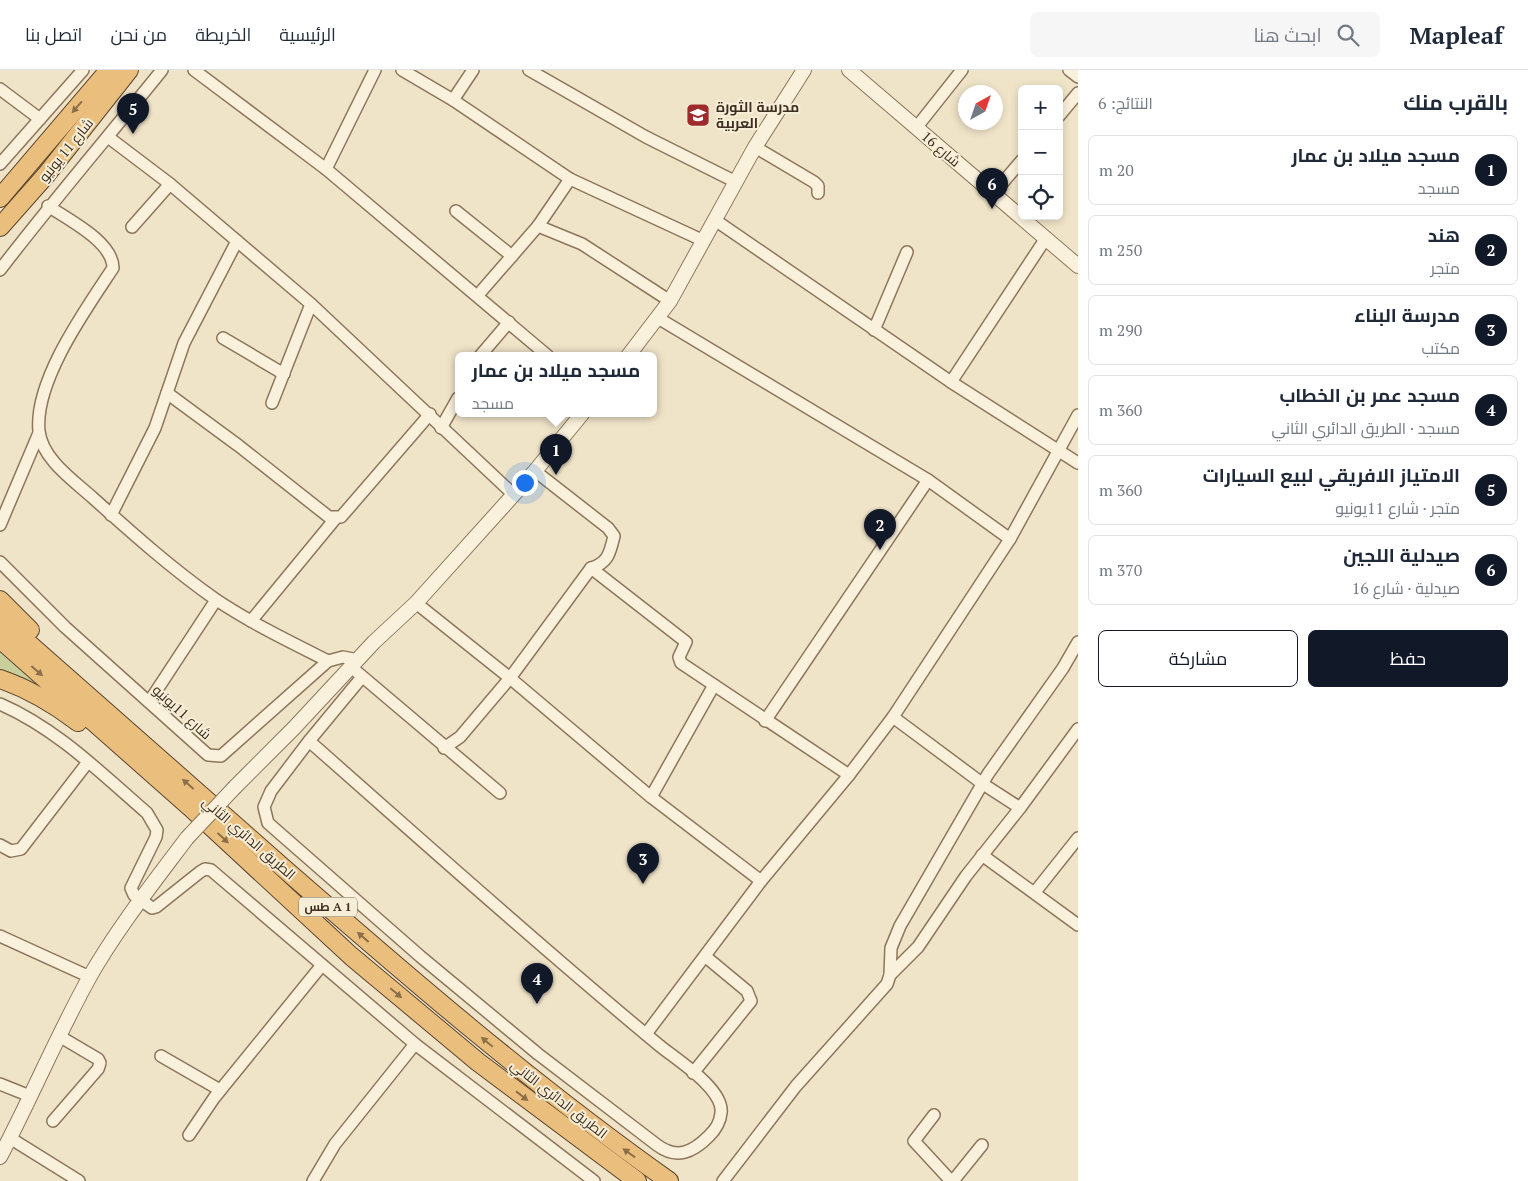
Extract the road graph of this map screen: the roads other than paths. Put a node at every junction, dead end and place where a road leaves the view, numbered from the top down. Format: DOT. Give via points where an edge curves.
graph roads {
  1 [pos="83,70"];
  2 [pos="109,70"];
  3 [pos="133,70"];
  4 [pos="162,70"];
  5 [pos="194,70"];
  6 [pos="375,70"];
  7 [pos="402,70"];
  8 [pos="474,70"];
  9 [pos="529,70"];
  10 [pos="804,70"];
  11 [pos="849,70"];
  12 [pos="962,70"];
  13 [pos="1069,70"];
  14 [pos="1078,77"];
  15 [pos="0,89"];
  16 [pos="1078,93"];
  17 [pos="453,100"];
  18 [pos="1063,111"];
  19 [pos="40,119"];
  20 [pos="916,128"];
  21 [pos="108,137"];
  22 [pos="755,148"];
  23 [pos="0,164"];
  24 [pos="28,164"];
  25 [pos="1018,165"];
  26 [pos="326,169"];
  27 [pos="570,179"];
  28 [pos="736,182"];
  29 [pos="170,184"];
  30 [pos="0,185"];
  31 [pos="818,193"];
  32 [pos="993,194"];
  33 [pos="0,198"];
  34 [pos="48,206"];
  35 [pos="456,211"];
  36 [pos="716,220"];
  37 [pos="538,226"];
  38 [pos="0,227"];
  39 [pos="132,228"];
  40 [pos="1046,238"];
  41 [pos="237,241"];
  42 [pos="704,241"];
  43 [pos="907,252"];
  44 [pos="512,256"];
  45 [pos="1078,266"];
  46 [pos="0,270"];
  47 [pos="478,295"];
  48 [pos="670,301"];
  49 [pos="311,304"];
  50 [pos="658,318"];
  51 [pos="509,322"];
  52 [pos="874,330"];
  53 [pos="223,338"];
  54 [pos="483,352"];
  55 [pos="543,352"];
  56 [pos="631,352"];
  57 [pos="284,374"];
  58 [pos="951,382"];
  59 [pos="166,393"];
  60 [pos="272,403"];
  61 [pos="455,403"];
  62 [pos="430,414"];
  63 [pos="1078,415"];
  64 [pos="580,417"];
  65 [pos="441,428"];
  66 [pos="39,433"];
  67 [pos="1059,450"];
  68 [pos="1078,464"];
  69 [pos="535,471"];
  70 [pos="928,480"];
  71 [pos="514,495"];
  72 [pos="111,515"];
  73 [pos="335,519"];
  74 [pos="0,525"];
  75 [pos="1010,539"];
  76 [pos="0,562"];
  77 [pos="591,568"];
  78 [pos="0,600"];
  79 [pos="216,600"];
  80 [pos="416,603"];
  81 [pos="0,618"];
  82 [pos="251,621"];
  83 [pos="0,639"];
  84 [pos="1078,642"];
  85 [pos="328,661"];
  86 [pos="355,663"];
  87 [pos="362,677"];
  88 [pos="510,678"];
  89 [pos="0,679"];
  90 [pos="714,685"];
  91 [pos="149,702"];
  92 [pos="0,704"];
  93 [pos="893,717"];
  94 [pos="765,721"];
  95 [pos="1078,729"];
  96 [pos="309,741"];
  97 [pos="143,744"];
  98 [pos="444,748"];
  99 [pos="88,762"];
  100 [pos="849,775"];
  101 [pos="983,784"];
  102 [pos="500,793"];
  103 [pos="650,797"];
  104 [pos="190,807"];
  105 [pos="1020,808"];
  106 [pos="1078,838"];
  107 [pos="0,845"];
  108 [pos="982,854"];
  109 [pos="761,881"];
  110 [pos="1036,892"];
  111 [pos="141,901"];
  112 [pos="1078,925"];
  113 [pos="0,936"];
  114 [pos="706,957"];
  115 [pos="322,965"];
  116 [pos="890,975"];
  117 [pos="90,977"];
  118 [pos="646,1034"];
  119 [pos="59,1036"];
  120 [pos="415,1044"];
  121 [pos="161,1056"];
  122 [pos="693,1073"];
  123 [pos="0,1084"];
  124 [pos="220,1090"];
  125 [pos="30,1096"];
  126 [pos="934,1115"];
  127 [pos="53,1121"];
  128 [pos="189,1135"];
  129 [pos="10,1138"];
  130 [pos="982,1146"];
  131 [pos="0,1157"];
  132 [pos="78,1181"];
  133 [pos="313,1181"];
  134 [pos="594,1181"];
  135 [pos="637,1181"];
  136 [pos="669,1181"];
  137 [pos="723,1181"];
  138 [pos="952,1181"];
  1 -- 19 [label="street"];
  2 -- 24 [label="highway, شارع 11 يونيو, one-way"];
  3 -- 38 [label="highway, شارع 11 يونيو"];
  4 -- 21 [label="street"];
  5 -- 26 [label="street"];
  6 -- 26 [label="street"];
  7 -- 17 [label="street"];
  8 -- 17 [label="street"];
  9 -- 28 [label="street" via="646,137"];
  10 -- 22 [label="street"];
  11 -- 20 [label="street, شارع 16"];
  12 -- 20 [label="street"];
  13 -- 14 [label="street"];
  15 -- 19 [label="street"];
  16 -- 18 [label="street"];
  17 -- 27 [label="street"];
  19 -- 23 [label="street"];
  20 -- 32 [label="street, شارع 16"];
  21 -- 29 [label="street"];
  21 -- 34 [label="street"];
  22 -- 28 [label="street"];
  22 -- 31 [label="street" via="814,182"];
  24 -- 30 [label="highway"];
  24 -- 33 [label="highway, شارع 11 يونيو"];
  25 -- 32 [label="street"];
  26 -- 47 [label="street"];
  27 -- 37 [label="street"];
  27 -- 42 [label="street"];
  28 -- 36 [label="street"];
  29 -- 39 [label="street"];
  29 -- 41 [label="street"];
  32 -- 40 [label="street, شارع 16"];
  34 -- 46 [label="street"];
  34 -- 66 [label="street" via="102,244 110,252 113,268 75,324 50,379 39,410"];
  35 -- 44 [label="street"];
  36 -- 42 [label="street"];
  36 -- 52 [label="street"];
  37 -- 44 [label="street"];
  37 -- 48 [label="street" via="582,244"];
  40 -- 45 [label="street, شارع 16"];
  40 -- 58 [label="street"];
  41 -- 49 [label="street"];
  41 -- 59 [label="street" via="184,342"];
  42 -- 48 [label="street"];
  43 -- 52 [label="street"];
  44 -- 47 [label="street"];
  47 -- 51 [label="street"];
  48 -- 50 [label="street"];
  49 -- 57 [label="street"];
  49 -- 62 [label="street"];
  50 -- 56 [label="street"];
  50 -- 70 [label="street"];
  51 -- 54 [label="street"];
  51 -- 55 [label="street"];
  52 -- 58 [label="street"];
  53 -- 57 [label="street"];
  57 -- 60 [label="street"];
  58 -- 67 [label="street"];
  59 -- 72 [label="street" via="155,428"];
  59 -- 73 [label="street"];
  61 -- 65 [label="street"];
  62 -- 65 [label="street"];
  62 -- 73 [label="street" via="342,517"];
  63 -- 67 [label="street"];
  64 -- 69 [label="street"];
  65 -- 71 [label="street"];
  66 -- 72 [label="street" via="50,456"];
  66 -- 74 [label="street"];
  67 -- 68 [label="street"];
  67 -- 75 [label="street"];
  69 -- 71 [label="street"];
  69 -- 77 [label="street" via="605,525 614,536 609,556"];
  70 -- 75 [label="street"];
  70 -- 94 [label="street"];
  71 -- 80 [label="street"];
  72 -- 79 [label="street" via="160,558"];
  73 -- 82 [label="street"];
  75 -- 93 [label="street"];
  76 -- 91 [label="street, شارع 11يونيو" via="65,627"];
  77 -- 88 [label="street"];
  77 -- 90 [label="street" via="686,642 679,658 681,663"];
  78 -- 97 [label="highway"];
  79 -- 82 [label="street"];
  79 -- 91 [label="street"];
  80 -- 86 [label="street"];
  80 -- 88 [label="street"];
  81 -- 97 [label="highway, الطريق الدائري الثاني / طس A 1"];
  82 -- 85 [label="street"];
  83 -- 104 [label="highway, الطريق الدائري الثاني / طس A 1, one-way"];
  84 -- 101 [label="street"];
  85 -- 86 [label="street" via="343,657"];
  85 -- 91 [label="street, شارع 11يونيو" via="221,756 208,755"];
  86 -- 87 [label="street"];
  86 -- 111 [label="street, bridge" via="187,838"];
  87 -- 96 [label="street"];
  87 -- 98 [label="street"];
  88 -- 98 [label="street" via="460,737"];
  88 -- 103 [label="street"];
  89 -- 104 [label="highway" via="56,705"];
  90 -- 94 [label="street"];
  90 -- 103 [label="street"];
  92 -- 99 [label="street" via="55,735"];
  93 -- 100 [label="street"];
  93 -- 101 [label="street"];
  94 -- 100 [label="street"];
  95 -- 105 [label="street"];
  96 -- 118 [label="street"];
  96 -- 122 [label="street" via="265,802 268,823 420,957 538,1054 671,1153 697,1148 720,1121 719,1098"];
  136 -- 97 [label="highway, الطريق الدائري الثاني / طس A 1, one-way" via="483,1040"];
  98 -- 102 [label="street"];
  99 -- 107 [label="street" via="21,849 11,851"];
  99 -- 111 [label="street" via="148,813 157,830 131,888"];
  100 -- 109 [label="street"];
  101 -- 105 [label="street"];
  101 -- 116 [label="street" via="894,937"];
  103 -- 109 [label="street"];
  104 -- 135 [label="highway, الطريق الدائري الثاني / طس A 1, one-way" via="351,956 478,1062"];
  105 -- 108 [label="street"];
  106 -- 110 [label="street"];
  108 -- 110 [label="street"];
  108 -- 116 [label="street" via="918,947"];
  109 -- 114 [label="street"];
  110 -- 112 [label="street"];
  111 -- 115 [label="street" via="156,907 204,869 211,870"];
  111 -- 117 [label="street"];
  113 -- 117 [label="street"];
  114 -- 118 [label="street"];
  114 -- 122 [label="street" via="747,991 750,1001"];
  115 -- 120 [label="street"];
  115 -- 124 [label="street"];
  116 -- 137 [label="street" via="884,988 770,1118"];
  117 -- 119 [label="street"];
  118 -- 122 [label="street"];
  119 -- 125 [label="street"];
  119 -- 127 [label="street" via="100,1063"];
  120 -- 133 [label="street" via="335,1144"];
  120 -- 134 [label="street"];
  121 -- 124 [label="street"];
  123 -- 125 [label="street"];
  124 -- 128 [label="street"];
  125 -- 129 [label="street"];
  126 -- 138 [label="street" via="914,1141"];
  129 -- 131 [label="street"];
  129 -- 132 [label="street"];
  130 -- 138 [label="street"];
}
